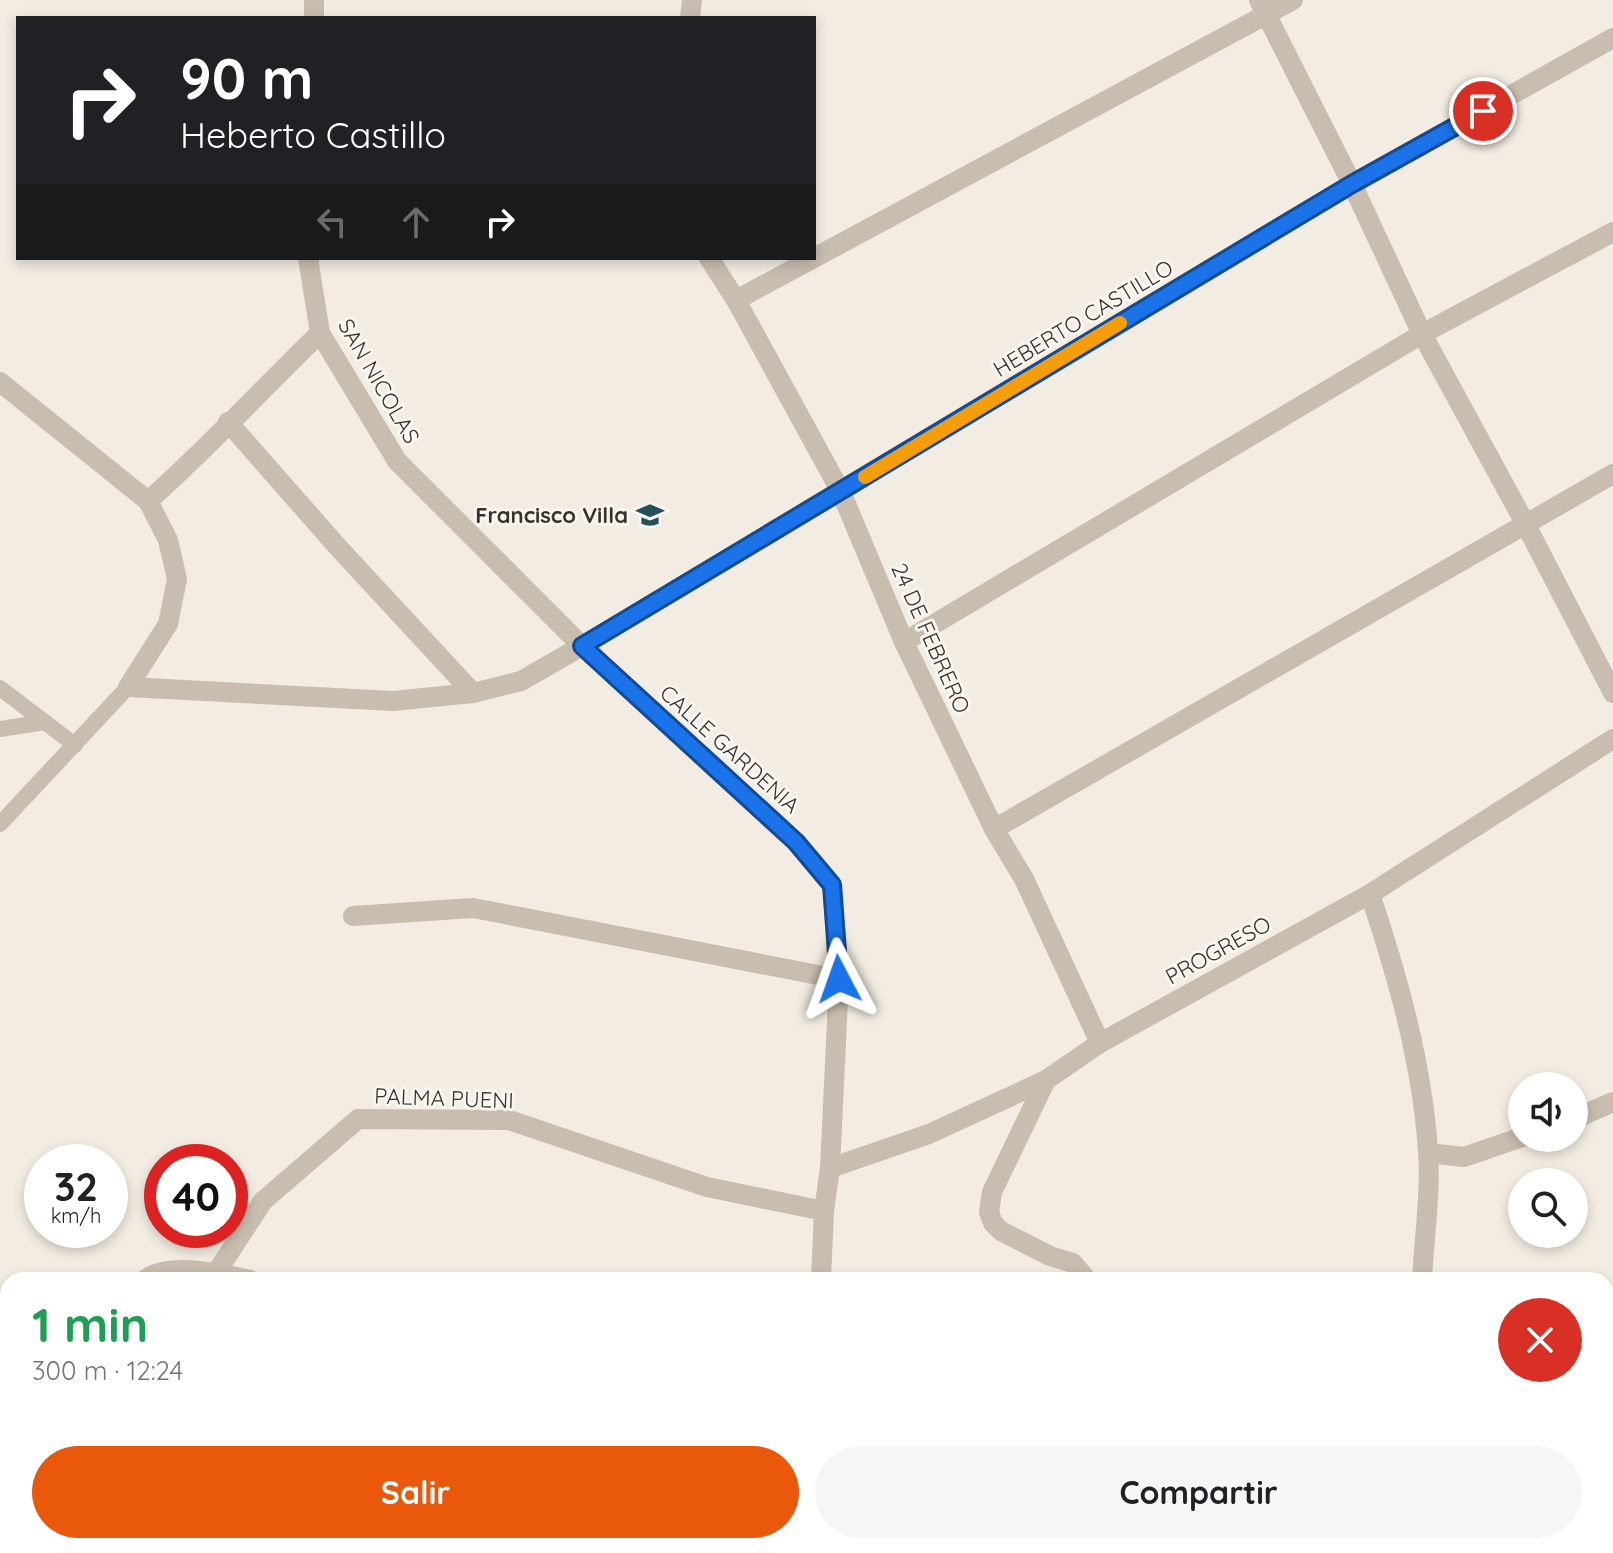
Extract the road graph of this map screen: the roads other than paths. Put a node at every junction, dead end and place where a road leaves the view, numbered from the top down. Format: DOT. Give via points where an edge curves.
graph roads {
  1 [pos="1293,0"];
  2 [pos="1263,7"];
  3 [pos="1613,38"];
  4 [pos="1352,184"];
  5 [pos="1613,232"];
  6 [pos="816,256"];
  7 [pos="308,260"];
  8 [pos="710,260"];
  9 [pos="808,260"];
  10 [pos="736,300"];
  11 [pos="320,333"];
  12 [pos="1422,334"];
  13 [pos="0,382"];
  14 [pos="228,422"];
  15 [pos="1613,474"];
  16 [pos="841,492"];
  17 [pos="148,501"];
  18 [pos="1526,525"];
  19 [pos="904,642"];
  20 [pos="582,646"];
  21 [pos="128,687"];
  22 [pos="0,688"];
  23 [pos="473,693"];
  24 [pos="1613,693"];
  25 [pos="45,722"];
  26 [pos="0,729"];
  27 [pos="1613,739"];
  28 [pos="75,745"];
  29 [pos="0,824"];
  30 [pos="994,829"];
  31 [pos="1370,894"];
  32 [pos="353,916"];
  33 [pos="839,979"];
  34 [pos="1100,1043"];
  35 [pos="1046,1080"];
  36 [pos="1613,1102"];
  37 [pos="1588,1113"];
  38 [pos="1508,1142"];
  39 [pos="1429,1153"];
  40 [pos="830,1168"];
  41 [pos="824,1211"];
  42 [pos="161,1272"];
  43 [pos="200,1272"];
  44 [pos="217,1272"];
  45 [pos="821,1272"];
  46 [pos="1080,1272"];
  47 [pos="1422,1272"];
  1 -- 2 [label="street"];
  2 -- 4 [label="street"];
  2 -- 6 [label="street"];
  3 -- 4 [label="street, HEBERTO CASTILLO"];
  4 -- 12 [label="street"];
  4 -- 16 [label="street, HEBERTO CASTILLO"];
  5 -- 12 [label="street"];
  7 -- 11 [label="street, SAN NICOLAS"];
  8 -- 10 [label="street, 24 DE FEBRERO"];
  9 -- 10 [label="street"];
  10 -- 16 [label="street, 24 DE FEBRERO"];
  11 -- 14 [label="street"];
  11 -- 20 [label="street, SAN NICOLAS" via="397,461"];
  12 -- 18 [label="street"];
  12 -- 19 [label="street"];
  13 -- 17 [label="street"];
  14 -- 17 [label="street"];
  14 -- 23 [label="street"];
  15 -- 18 [label="street"];
  16 -- 19 [label="street, 24 DE FEBRERO"];
  16 -- 20 [label="street, HEBERTO CASTILLO"];
  17 -- 21 [label="street" via="168,540 177,579 168,624"];
  18 -- 24 [label="street"];
  18 -- 30 [label="street"];
  19 -- 30 [label="street, 24 DE FEBRERO"];
  20 -- 23 [label="street, HEBERTO CASTILLO" via="521,681"];
  20 -- 33 [label="street, CALLE GARDENIA" via="796,842 832,885"];
  21 -- 23 [label="street, HEBERTO CASTILLO" via="393,701"];
  21 -- 28 [label="lane"];
  22 -- 25 [label="lane"];
  25 -- 26 [label="lane"];
  25 -- 28 [label="lane"];
  27 -- 31 [label="street, PROGRESO"];
  28 -- 29 [label="lane"];
  30 -- 34 [label="street, 24 DE FEBRERO" via="1024,879"];
  31 -- 34 [label="street, PROGRESO"];
  31 -- 39 [label="street" via="1398,979 1416,1058"];
  32 -- 33 [label="street" via="473,908"];
  33 -- 40 [label="street, CALLE GARDENIA"];
  34 -- 35 [label="street, PROGRESO"];
  35 -- 40 [label="street, PROGRESO" via="929,1134"];
  35 -- 46 [label="street" via="992,1192 989,1212 1001,1231 1073,1263"];
  36 -- 37 [label="street"];
  38 -- 39 [label="street" via="1464,1157"];
  39 -- 47 [label="street"];
  40 -- 41 [label="street, CALLE GARDENIA"];
  41 -- 44 [label="street, PALMA PUENI" via="707,1187 509,1120 358,1119 263,1201"];
  41 -- 45 [label="street, CALLE GARDENIA"];
  42 -- 43 [label="street"];
}
